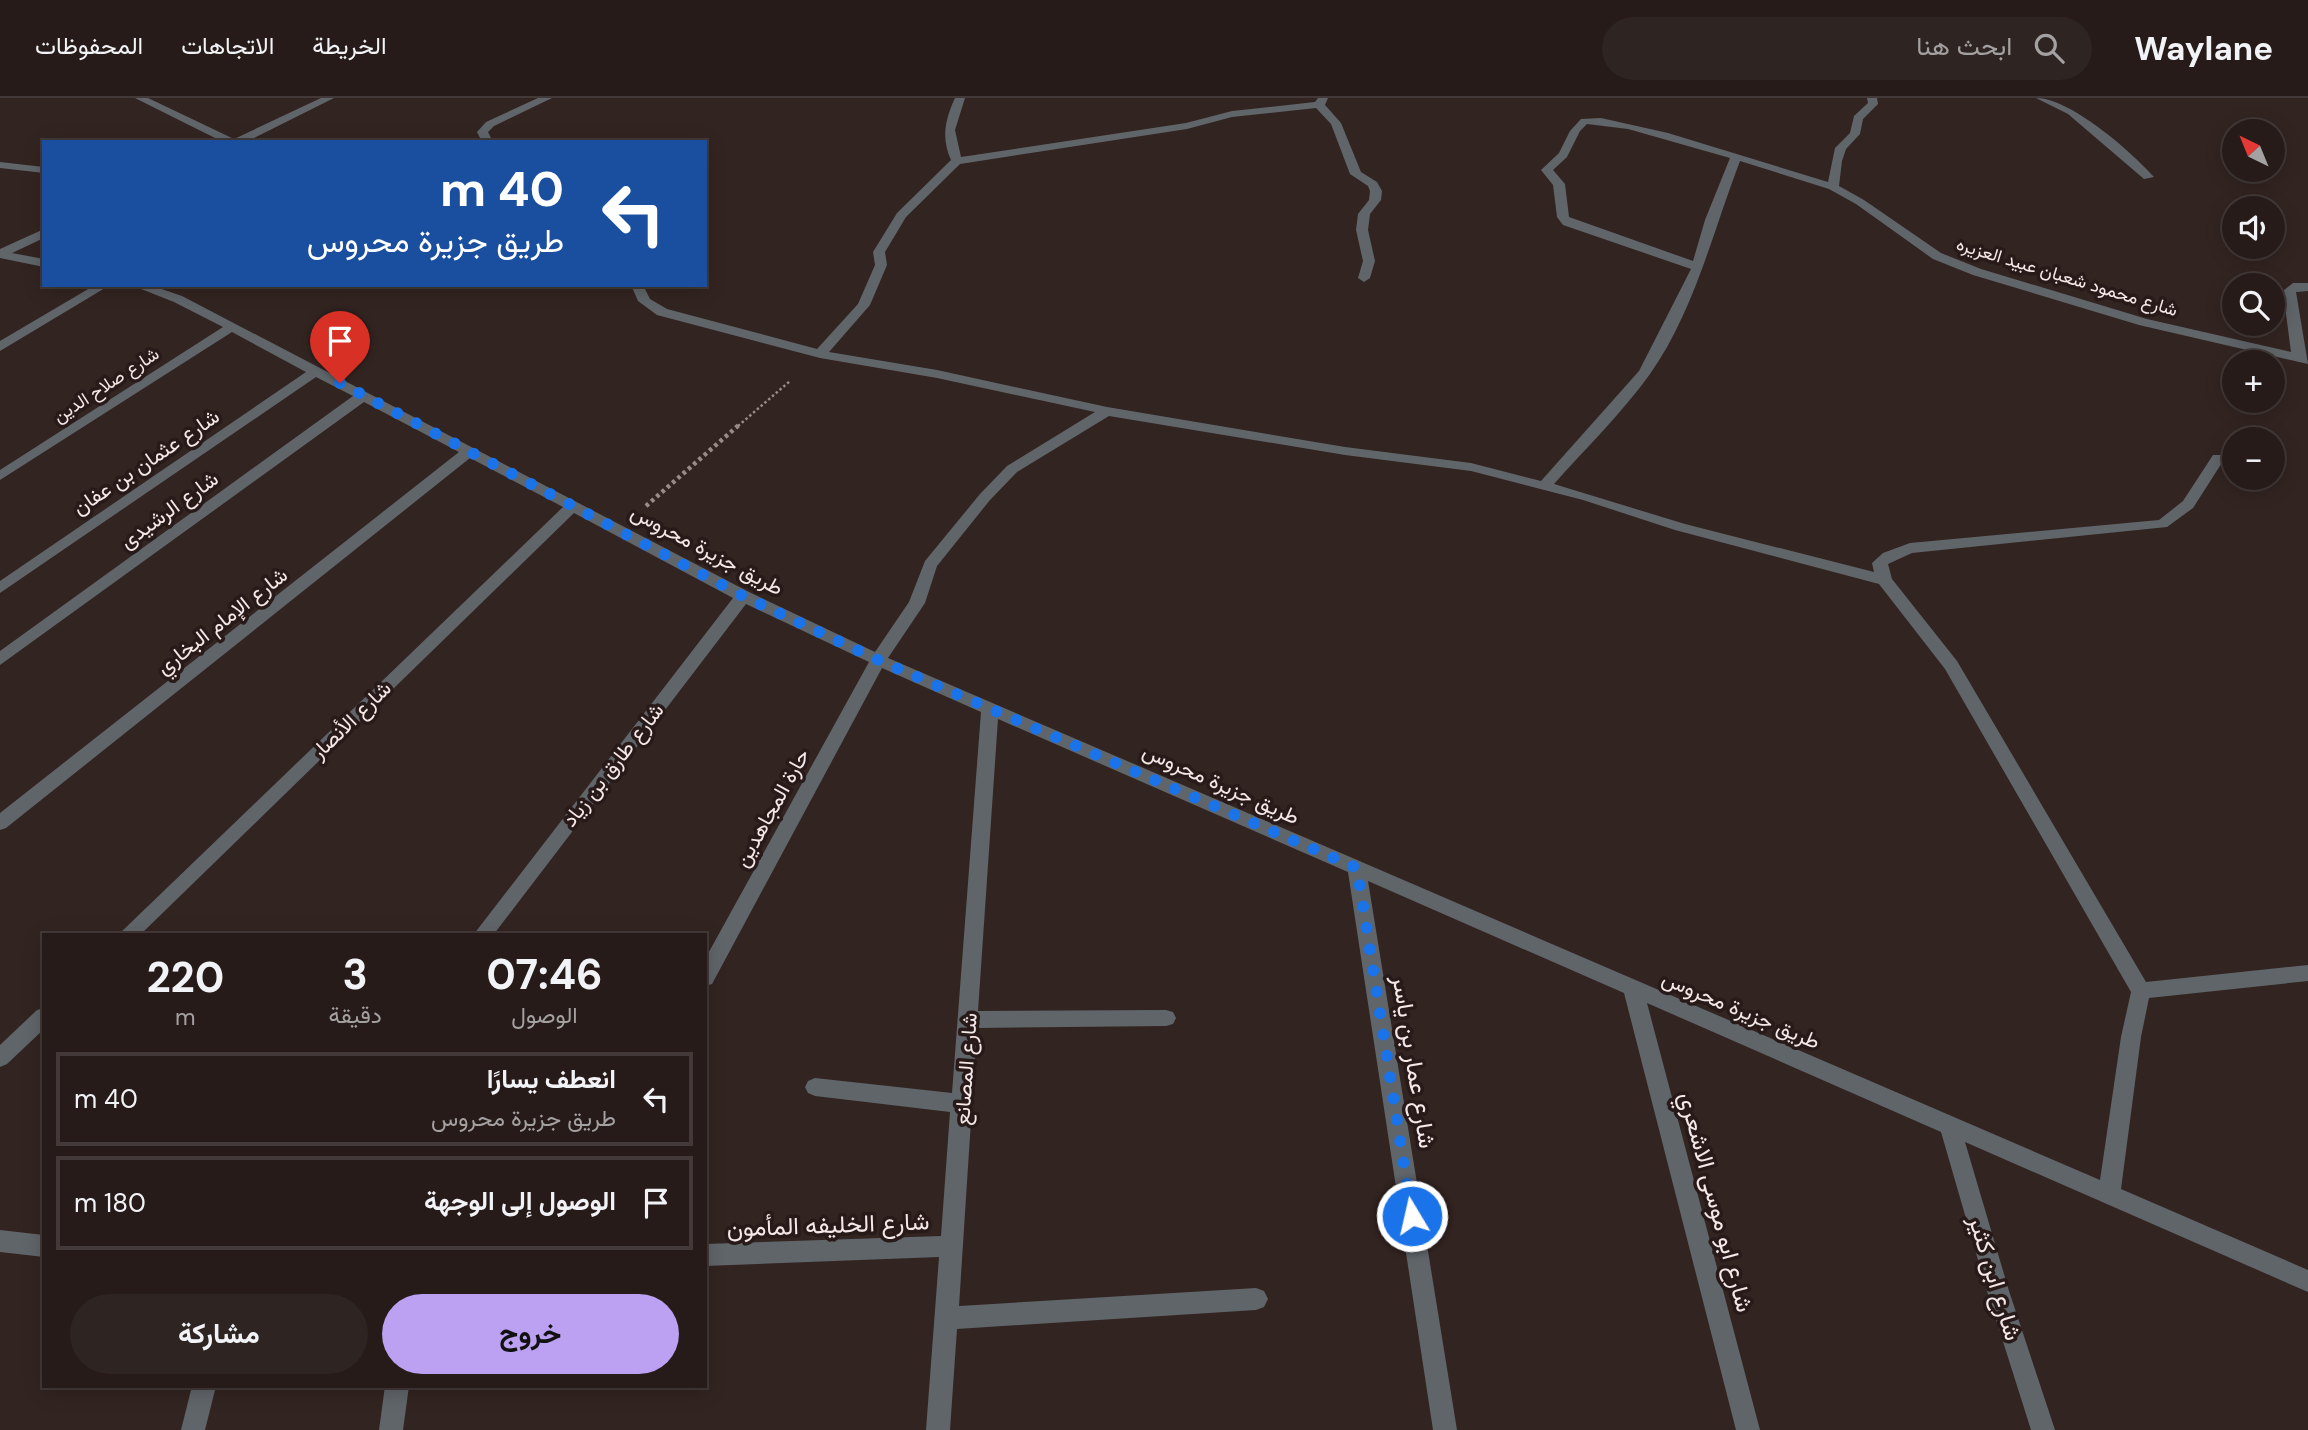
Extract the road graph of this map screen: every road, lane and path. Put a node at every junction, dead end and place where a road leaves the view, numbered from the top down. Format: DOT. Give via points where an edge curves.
graph roads {
  1 [pos="140,98"];
  2 [pos="328,98"];
  3 [pos="547,98"];
  4 [pos="960,98"];
  5 [pos="1872,98"];
  6 [pos="2041,98"];
  7 [pos="1321,101"];
  8 [pos="231,140"];
  9 [pos="239,140"];
  10 [pos="487,140"];
  11 [pos="1736,157"];
  12 [pos="957,161"];
  13 [pos="0,165"];
  14 [pos="42,170"];
  15 [pos="2148,177"];
  16 [pos="1833,187"];
  17 [pos="42,234"];
  18 [pos="0,254"];
  19 [pos="42,263"];
  20 [pos="1698,267"];
  21 [pos="1364,278"];
  22 [pos="101,287"];
  23 [pos="143,287"];
  24 [pos="637,287"];
  25 [pos="2308,287"];
  26 [pos="232,327"];
  27 [pos="0,347"];
  28 [pos="820,354"];
  29 [pos="2303,359"];
  30 [pos="316,371"];
  31 [pos="363,396"];
  32 [pos="1107,411"];
  33 [pos="470,451"];
  34 [pos="2218,458"];
  35 [pos="0,476"];
  36 [pos="1545,485"];
  37 [pos="573,506"];
  38 [pos="618,529"];
  39 [pos="1884,580"];
  40 [pos="0,588"];
  41 [pos="743,596"];
  42 [pos="0,659"];
  43 [pos="878,660"];
  44 [pos="990,709"];
  45 [pos="0,823"];
  46 [pos="1357,868"];
  47 [pos="130,933"];
  48 [pos="484,933"];
  49 [pos="2308,973"];
  50 [pos="707,974"];
  51 [pos="1633,988"];
  52 [pos="2141,991"];
  53 [pos="42,1018"];
  54 [pos="1166,1018"];
  55 [pos="969,1020"];
  56 [pos="0,1058"];
  57 [pos="815,1087"];
  58 [pos="963,1104"];
  59 [pos="1951,1126"];
  60 [pos="2109,1195"];
  61 [pos="0,1241"];
  62 [pos="42,1246"];
  63 [pos="953,1247"];
  64 [pos="707,1255"];
  65 [pos="2308,1281"];
  66 [pos="1256,1299"];
  67 [pos="948,1318"];
  68 [pos="204,1388"];
  69 [pos="397,1388"];
  70 [pos="193,1430"];
  71 [pos="391,1430"];
  72 [pos="939,1430"];
  73 [pos="1445,1430"];
  74 [pos="1748,1430"];
  75 [pos="2043,1430"];
  1 -- 8 [label="street"];
  2 -- 9 [label="street"];
  3 -- 10 [label="street" via="490,124 482,132"];
  4 -- 12 [label="street" via="947,130 949,148"];
  5 -- 16 [label="street" via="1873,104 1857,118 1855,134 1836,161"];
  6 -- 15 [label="street" via="2072,112"];
  7 -- 12 [label="street"];
  7 -- 21 [label="street" via="1336,123 1356,174 1376,191 1364,214 1362,230 1369,261"];
  11 -- 16 [label="street, شارع محمود شعبان عبيد العزيره"];
  11 -- 20 [label="street" via="1710,220"];
  11 -- 20 [label="street, شارع محمود شعبان عبيد العزيره" via="1655,132 1594,120 1579,125 1562,157 1548,166 1559,184 1567,222"];
  12 -- 28 [label="street" via="901,215 879,252 881,265 864,305"];
  13 -- 14 [label="street"];
  16 -- 29 [label="street, شارع محمود شعبان عبيد العزيره" via="1930,251 1977,272 2144,322"];
  17 -- 18 [label="street"];
  18 -- 19 [label="street"];
  20 -- 36 [label="street" via="1644,373"];
  22 -- 27 [label="street"];
  23 -- 26 [label="street, طريق جزيرة محروس"];
  24 -- 28 [label="street" via="639,295 662,312"];
  25 -- 29 [label="street" via="2289,291"];
  26 -- 30 [label="street, طريق جزيرة محروس"];
  26 -- 35 [label="street, شارع صلاح الدين"];
  28 -- 32 [label="street"];
  28 -- 38 [label="path"];
  30 -- 31 [label="street, طريق جزيرة محروس"];
  30 -- 40 [label="street, شارع عثمان بن عفان"];
  31 -- 33 [label="street, طريق جزيرة محروس"];
  31 -- 42 [label="street, شارع الرشيدى"];
  32 -- 36 [label="street" via="1471,467"];
  32 -- 43 [label="street, حارة المجاهدين" via="1012,469 985,496 930,565 917,603"];
  33 -- 37 [label="street, طريق جزيرة محروس"];
  33 -- 45 [label="street, شارع الإمام البخاري"];
  34 -- 39 [label="street" via="2177,518 2162,524 1910,548 1880,564"];
  36 -- 39 [label="street" via="1680,527"];
  37 -- 38 [label="street, طريق جزيرة محروس"];
  37 -- 47 [label="street, شارع الأنصار"];
  38 -- 41 [label="street, طريق جزيرة محروس"];
  39 -- 52 [label="street" via="1951,665"];
  41 -- 43 [label="street, طريق جزيرة محروس"];
  41 -- 48 [label="street, شارع طارق بن زياد"];
  43 -- 44 [label="street, طريق جزيرة محروس"];
  43 -- 50 [label="street, حارة المجاهدين"];
  44 -- 46 [label="street, طريق جزيرة محروس"];
  44 -- 55 [label="street, شارع المصانع"];
  46 -- 51 [label="street, طريق جزيرة محروس"];
  46 -- 73 [label="street, شارع عمار بن ياسر"];
  49 -- 52 [label="street"];
  51 -- 59 [label="street, طريق جزيرة محروس"];
  51 -- 74 [label="street, شارع ابو موسى الاشعري"];
  52 -- 60 [label="street"];
  53 -- 56 [label="street"];
  54 -- 55 [label="street"];
  55 -- 58 [label="street, شارع المصانع"];
  57 -- 58 [label="street"];
  58 -- 63 [label="street, شارع المصانع"];
  59 -- 60 [label="street, طريق جزيرة محروس"];
  59 -- 75 [label="street, شارع ابن كثير"];
  60 -- 65 [label="street, طريق جزيرة محروس"];
  61 -- 62 [label="street"];
  63 -- 64 [label="street, شارع الخليفه المأمون"];
  63 -- 67 [label="street, شارع المصانع"];
  66 -- 67 [label="street"];
  67 -- 72 [label="street, شارع المصانع"];
  68 -- 70 [label="street"];
  69 -- 71 [label="street"];
}
